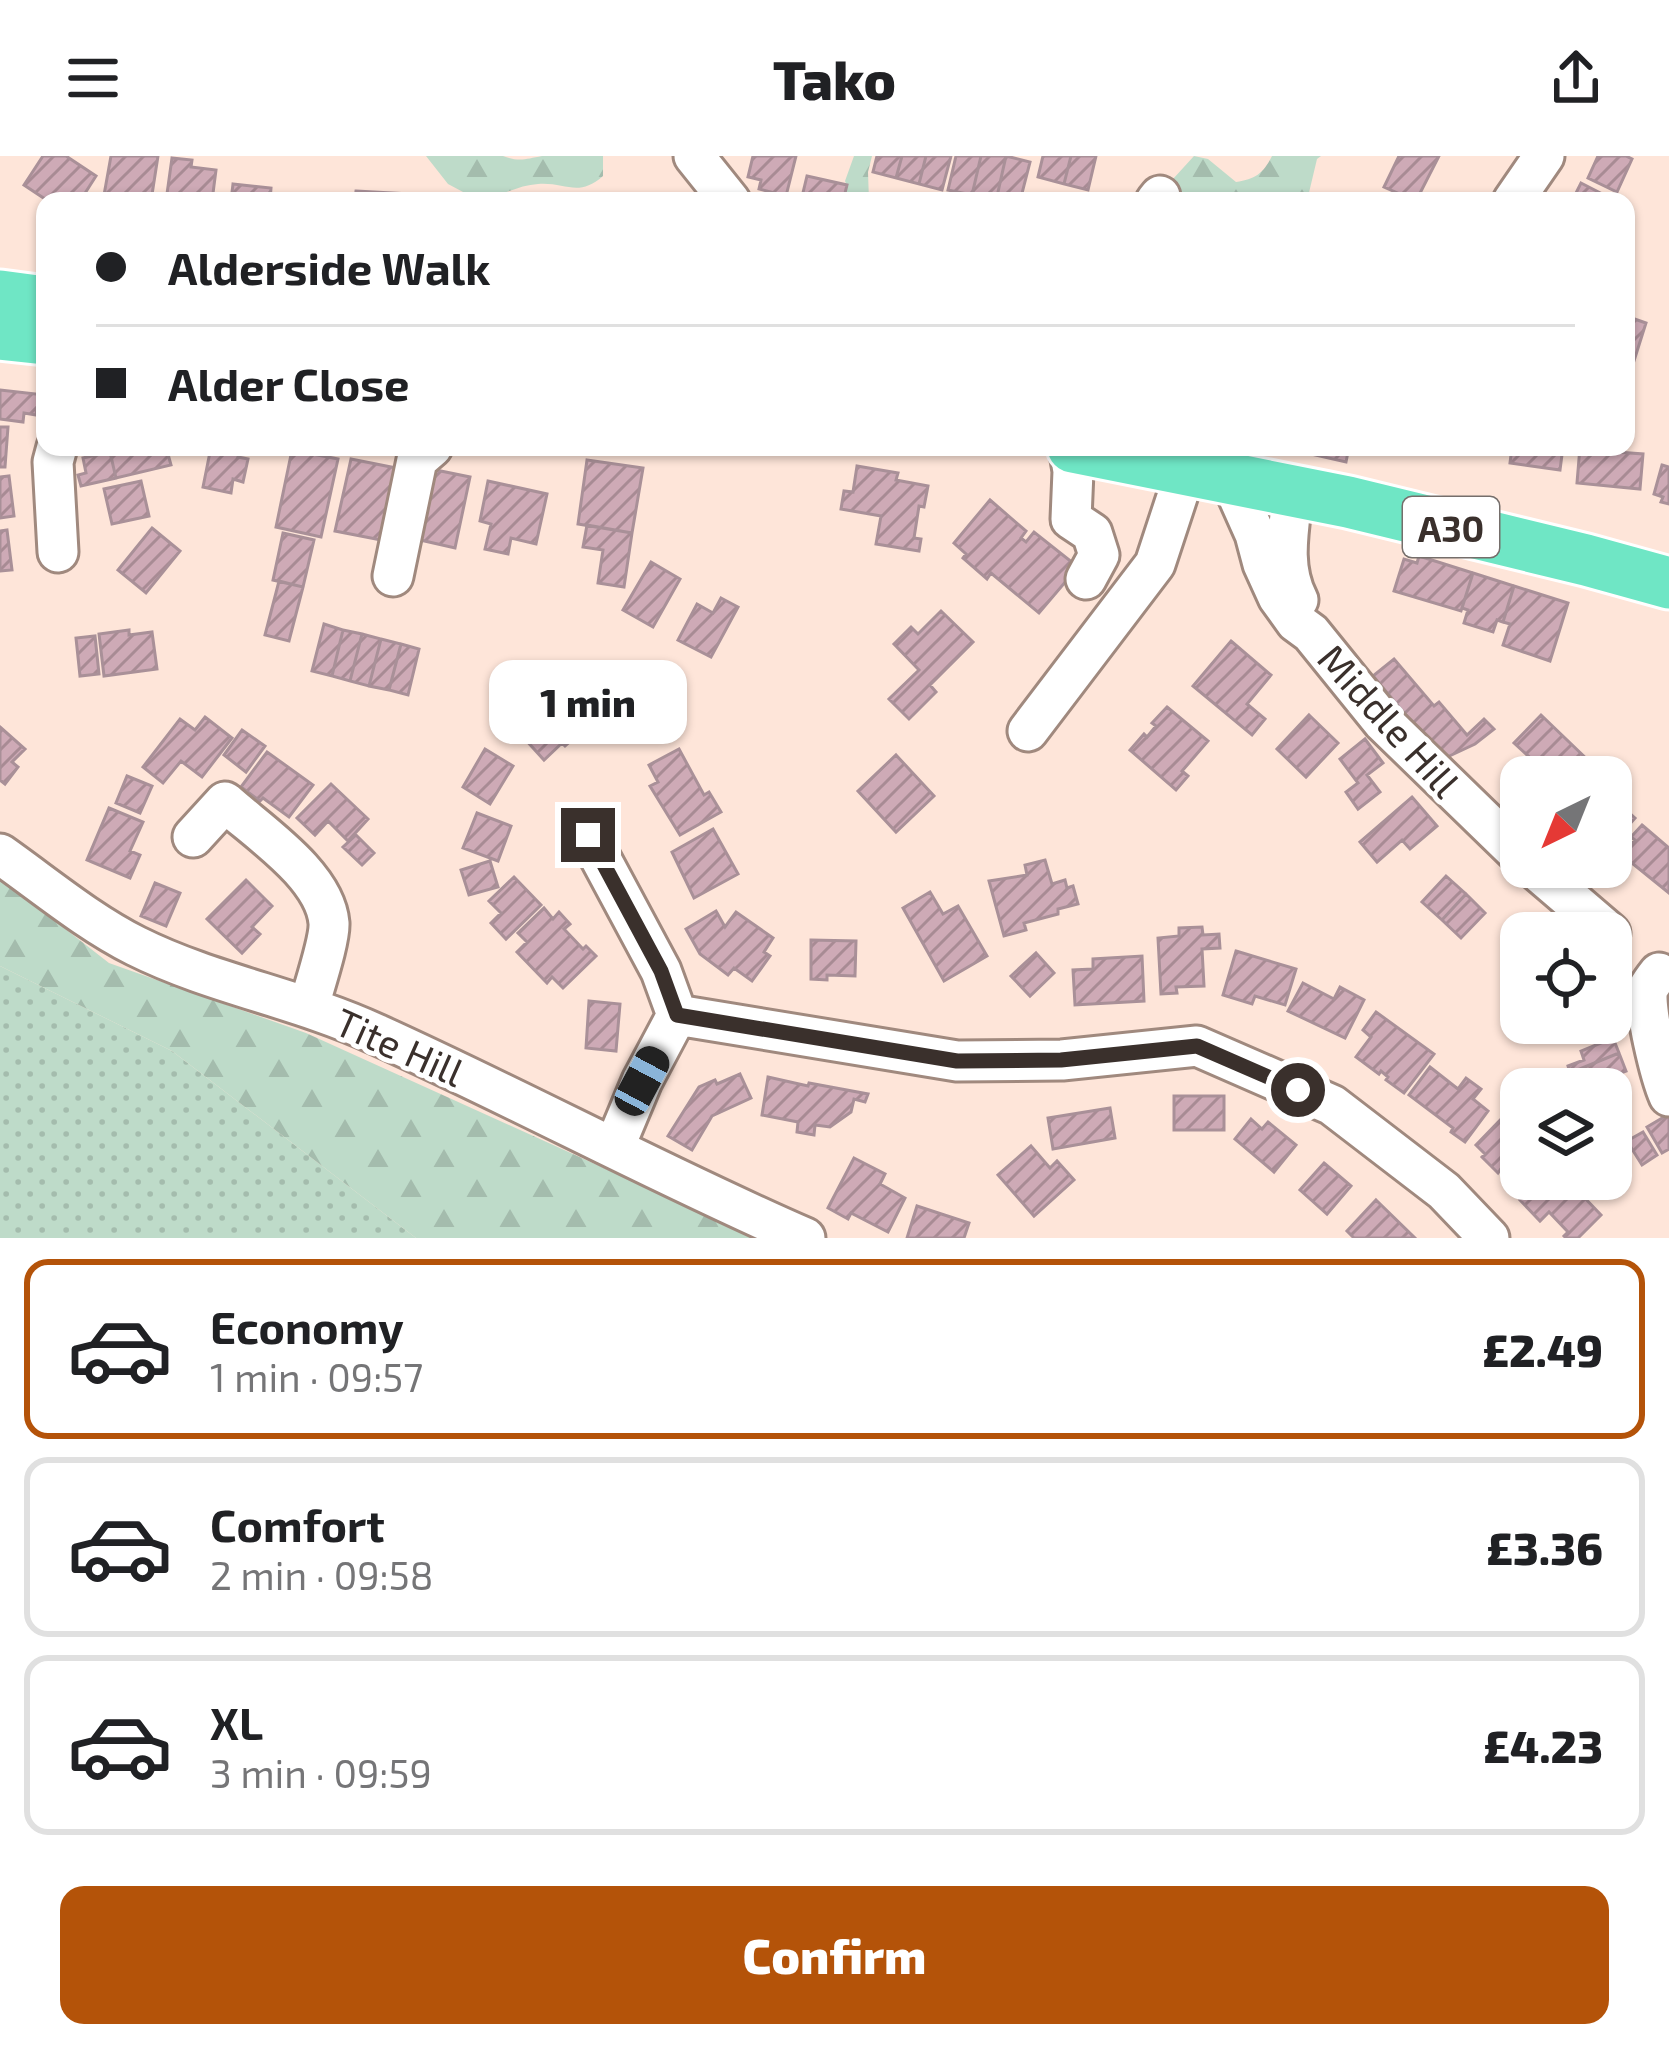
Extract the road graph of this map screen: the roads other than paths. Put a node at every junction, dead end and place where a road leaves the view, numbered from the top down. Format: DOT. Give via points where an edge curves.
graph roads {
  1 [pos="694,156"];
  2 [pos="1544,156"];
  3 [pos="723,192"];
  4 [pos="1520,192"];
  5 [pos="0,296"];
  6 [pos="36,301"];
  7 [pos="0,334"];
  8 [pos="36,338"];
  9 [pos="54,456"];
  10 [pos="422,456"];
  11 [pos="1072,456"];
  12 [pos="1133,456"];
  13 [pos="1208,467"];
  14 [pos="1293,491"];
  15 [pos="58,552"];
  16 [pos="393,576"];
  17 [pos="1086,579"];
  18 [pos="1669,583"];
  19 [pos="1311,633"];
  20 [pos="1028,731"];
  21 [pos="588,835"];
  22 [pos="1500,836"];
  23 [pos="193,837"];
  24 [pos="0,854"];
  25 [pos="1558,888"];
  26 [pos="1586,912"];
  27 [pos="1632,950"];
  28 [pos="1664,977"];
  29 [pos="309,1006"];
  30 [pos="677,1015"];
  31 [pos="1669,1096"];
  32 [pos="614,1148"];
  33 [pos="805,1238"];
  34 [pos="1489,1238"];
  1 -- 3 [label="street"];
  2 -- 4 [label="street"];
  5 -- 6 [label="main road"];
  7 -- 8 [label="main road"];
  9 -- 15 [label="street"];
  10 -- 16 [label="street"];
  11 -- 17 [label="street" via="1071,520 1091,533 1099,555"];
  12 -- 13 [label="main road, A30"];
  13 -- 14 [label="main road, A30"];
  13 -- 19 [label="street, Middle Hill" via="1278,597"];
  13 -- 20 [label="street" via="1179,491 1154,564"];
  14 -- 18 [label="main road, A30"];
  14 -- 19 [label="street, Middle Hill" via="1288,574"];
  19 -- 22 [label="street, Middle Hill" via="1383,722"];
  21 -- 30 [label="street"];
  23 -- 29 [label="street" via="216,796 320,891 329,925"];
  24 -- 29 [label="street, Tite Hill" via="132,944"];
  25 -- 26 [label="street"];
  27 -- 28 [label="street"];
  28 -- 31 [label="street" via="1648,990 1647,1006"];
  29 -- 32 [label="street, Tite Hill"];
  30 -- 32 [label="street"];
  30 -- 34 [label="street" via="957,1061 1197,1046 1332,1105 1444,1191"];
  32 -- 33 [label="street, Tite Hill"];
}
